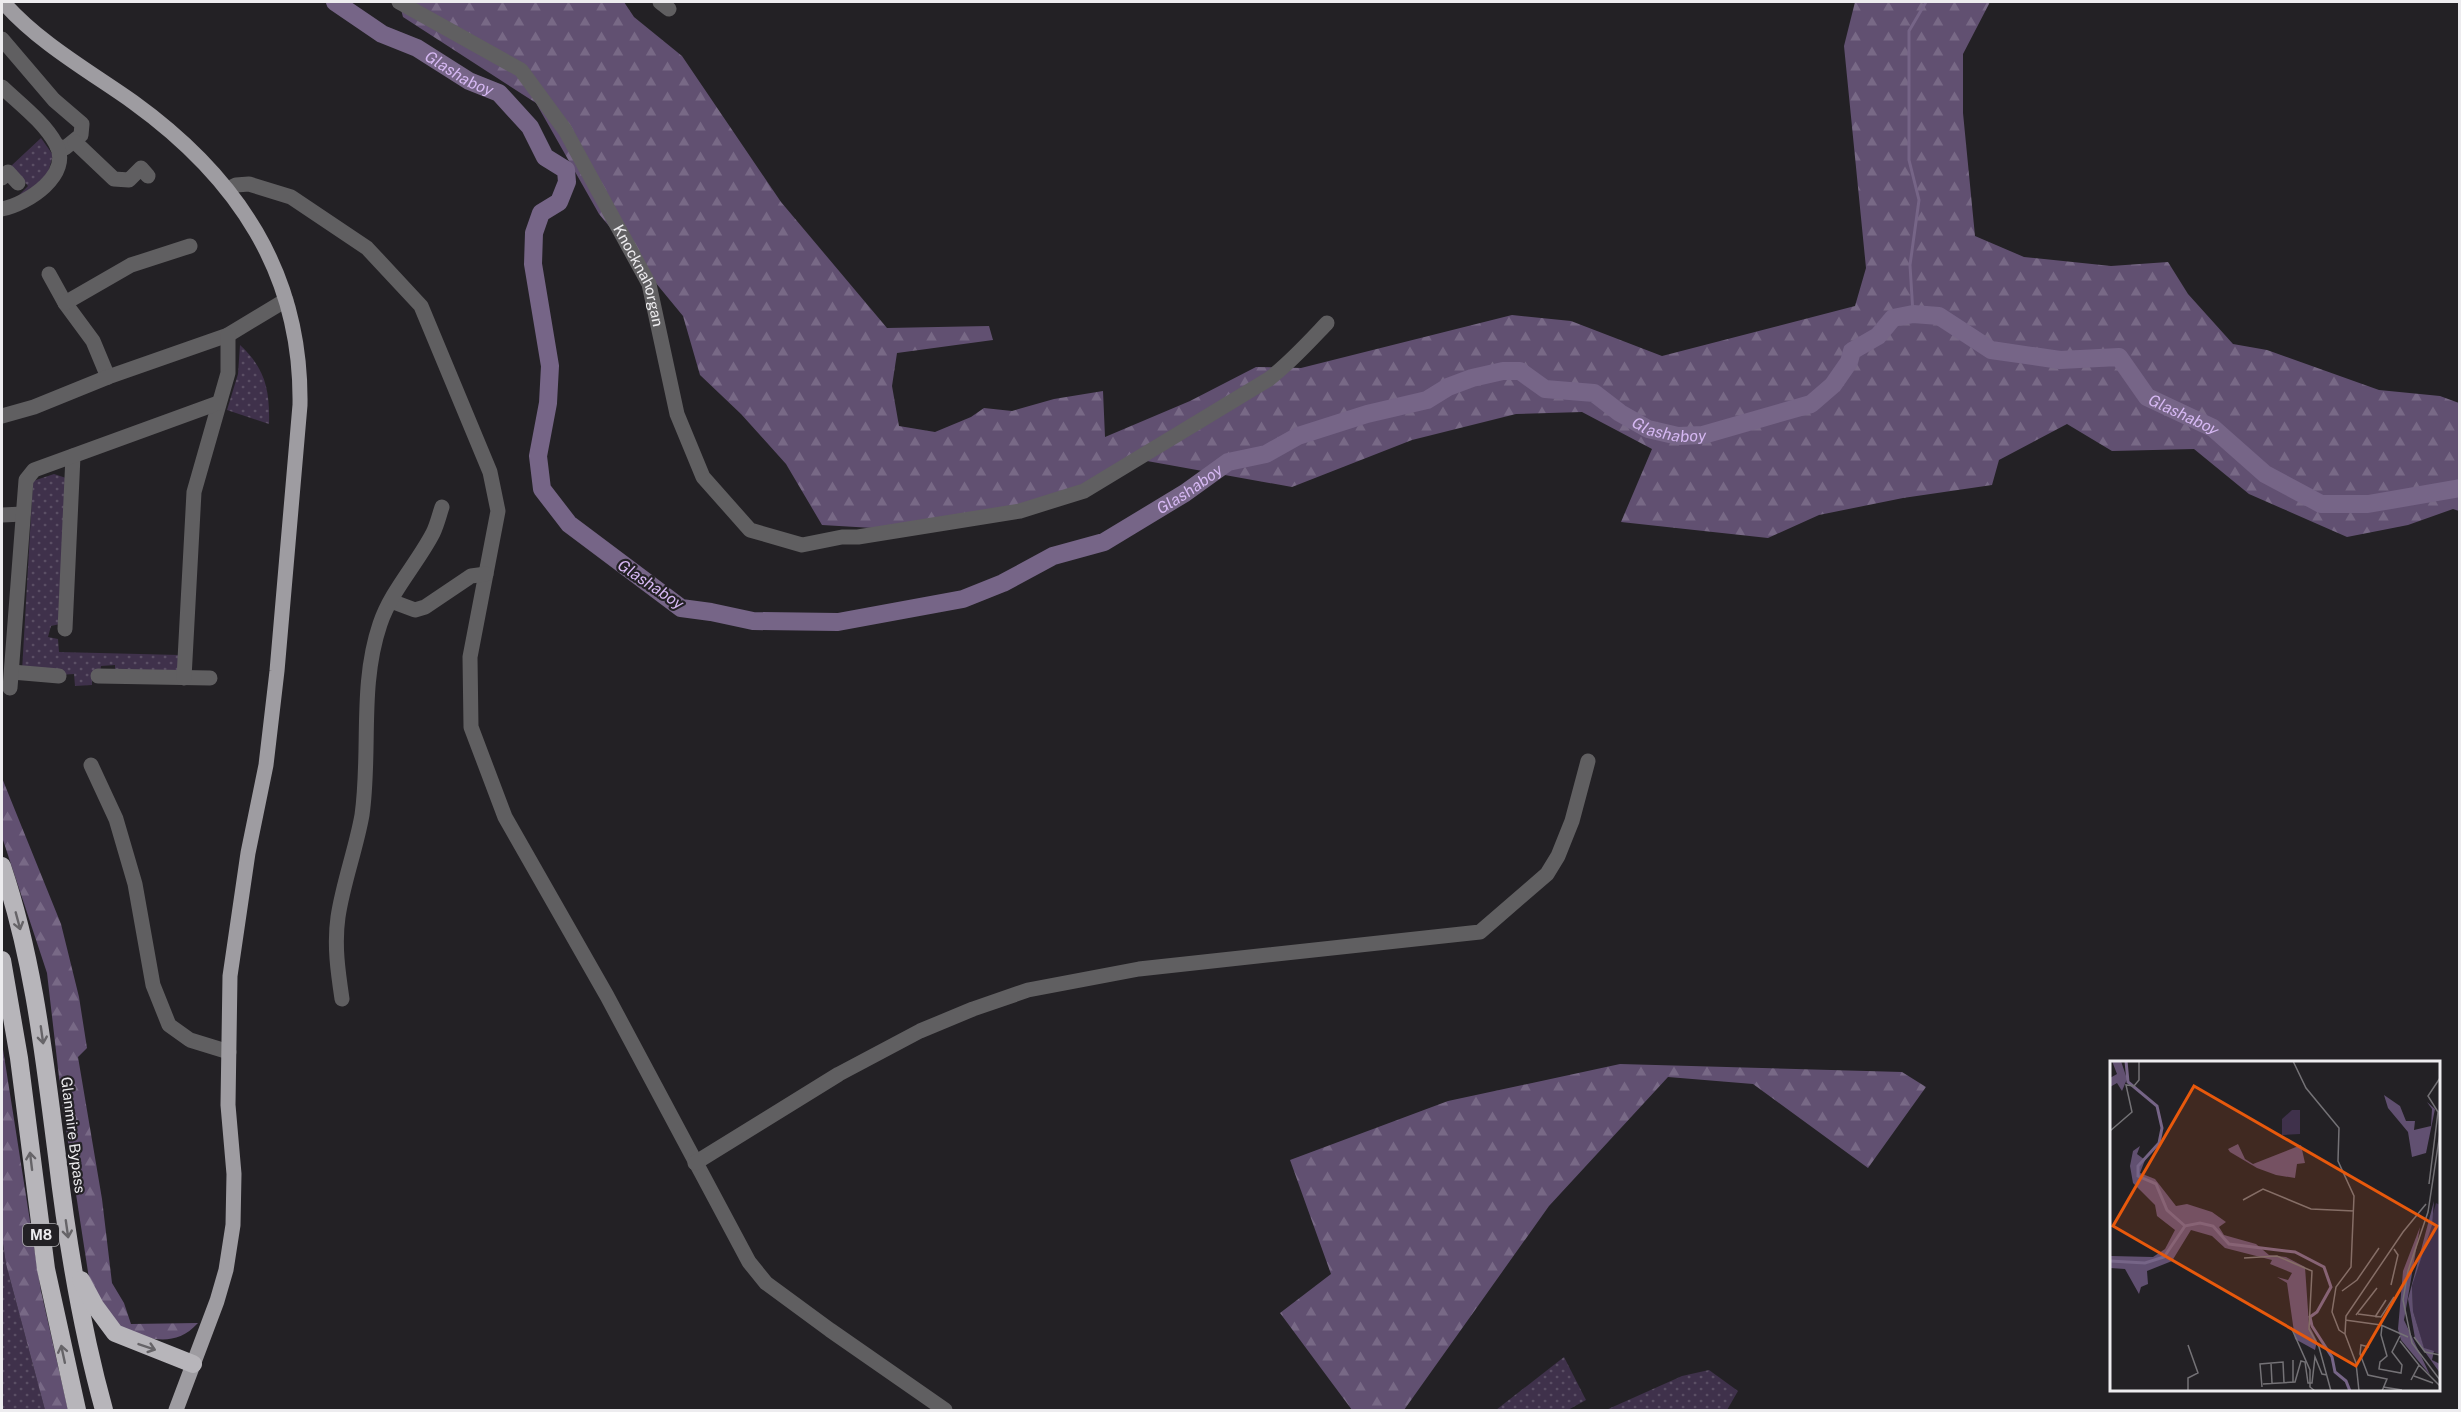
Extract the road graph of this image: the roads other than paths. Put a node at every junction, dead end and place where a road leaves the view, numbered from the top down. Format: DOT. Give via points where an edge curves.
graph roads {
  1 [pos="3,2"];
  2 [pos="399,2"];
  3 [pos="2,39"];
  4 [pos="2,87"];
  5 [pos="75,142"];
  6 [pos="57,146"];
  7 [pos="148,176"];
  8 [pos="2,178"];
  9 [pos="18,183"];
  10 [pos="228,189"];
  11 [pos="2,209"];
  12 [pos="190,246"];
  13 [pos="49,274"];
  14 [pos="286,300"];
  15 [pos="65,303"];
  16 [pos="1327,322"];
  17 [pos="228,335"];
  18 [pos="108,376"];
  19 [pos="218,403"];
  20 [pos="2,416"];
  21 [pos="73,456"];
  22 [pos="442,507"];
  23 [pos="2,514"];
  24 [pos="23,514"];
  25 [pos="486,574"];
  26 [pos="390,601"];
  27 [pos="64,629"];
  28 [pos="12,672"];
  29 [pos="59,676"];
  30 [pos="98,676"];
  31 [pos="184,678"];
  32 [pos="210,678"];
  33 [pos="10,688"];
  34 [pos="1588,761"];
  35 [pos="91,765"];
  36 [pos="2,866"];
  37 [pos="2,960"];
  38 [pos="342,999"];
  39 [pos="229,1052"];
  40 [pos="695,1163"];
  41 [pos="71,1260"];
  42 [pos="193,1364"];
  43 [pos="76,1410"];
  44 [pos="104,1410"];
  45 [pos="176,1410"];
  46 [pos="945,1410"];
  1 -- 10 [label="main road" via="49,43 183,141"];
  2 -- 16 [label="street, Knocknahorgan" via="521,70 565,130 649,284 677,414 703,477 750,530 802,545 1020,511 1084,491 1269,379 1292,362"];
  3 -- 5 [label="street" via="54,100 82,124 81,135"];
  4 -- 6 [label="street"];
  5 -- 6 [label="street" via="65,148"];
  5 -- 7 [label="street" via="114,179 129,180 141,168"];
  6 -- 11 [label="street" via="59,158 52,180 41,191"];
  8 -- 9 [label="street" via="8,172"];
  10 -- 14 [label="main road" via="271,256"];
  10 -- 25 [label="street" via="249,184 291,197 367,248 421,306 490,472 498,511"];
  12 -- 15 [label="street" via="131,265"];
  13 -- 15 [label="street"];
  14 -- 17 [label="street"];
  14 -- 39 [label="main road" via="300,377 297,451 266,765 248,852 230,976"];
  15 -- 18 [label="street" via="93,341"];
  17 -- 18 [label="street"];
  17 -- 19 [label="street" via="228,373"];
  18 -- 20 [label="street"];
  19 -- 21 [label="street"];
  19 -- 31 [label="street" via="194,492"];
  21 -- 24 [label="street" via="34,470 26,480"];
  21 -- 27 [label="street"];
  22 -- 26 [label="street" via="433,532"];
  23 -- 24 [label="street"];
  24 -- 28 [label="street"];
  25 -- 26 [label="street" via="471,576 415,610"];
  25 -- 40 [label="street" via="470,657 471,727 505,817"];
  26 -- 38 [label="street" via="371,660 365,708 362,815 338,918 336,960"];
  28 -- 29 [label="street"];
  28 -- 33 [label="street"];
  30 -- 31 [label="street"];
  31 -- 32 [label="street"];
  34 -- 40 [label="street" via="1572,821 1547,874 1480,932 1138,969 1028,990 920,1030 839,1074"];
  35 -- 39 [label="street" via="117,819 135,884 153,986 169,1025 190,1040"];
  36 -- 41 [label="highway, Glanmire Bypass / M8, one-way" via="39,1010"];
  43 -- 37 [label="highway, M8, one-way" via="45,1269 20,1058"];
  39 -- 42 [label="main road" via="233,1225 226,1270"];
  40 -- 46 [label="street" via="748,1262 766,1283"];
  41 -- 42 [label="highway, M8, one-way" via="94,1306 115,1333"];
  41 -- 44 [label="highway, Glanmire Bypass / M8"];
  42 -- 45 [label="main road"];
}
